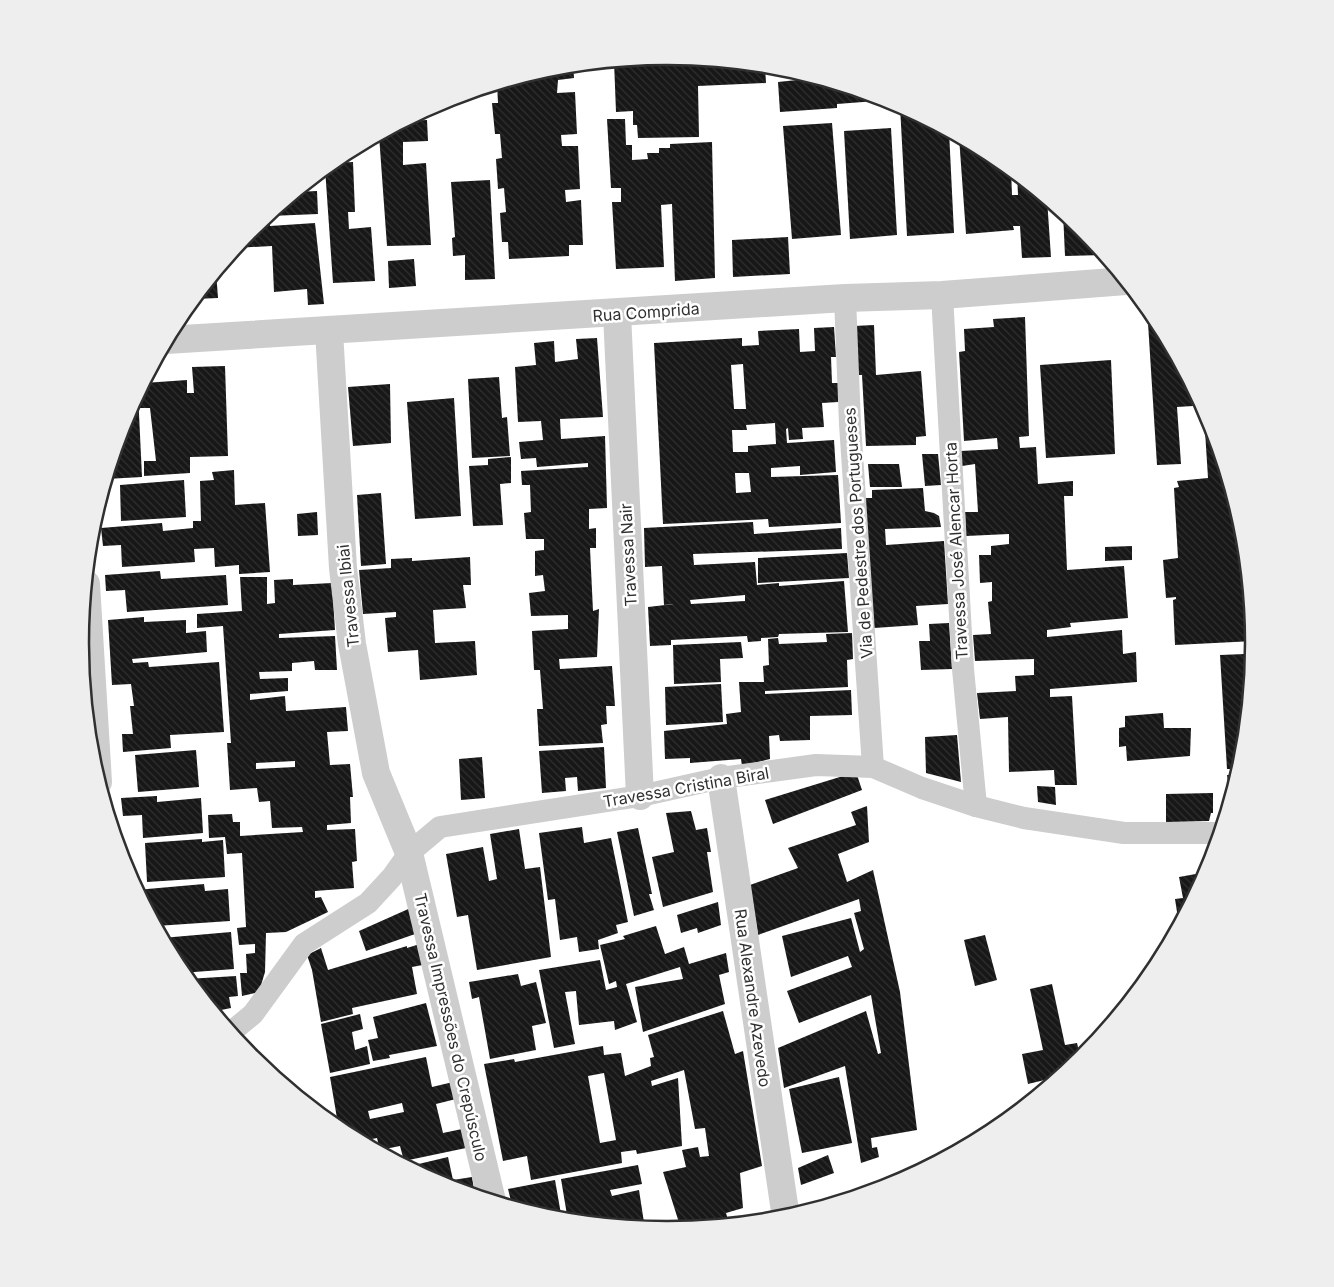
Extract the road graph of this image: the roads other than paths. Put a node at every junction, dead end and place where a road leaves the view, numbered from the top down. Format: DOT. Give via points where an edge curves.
graph roads {
  1 [pos="1119,282"];
  2 [pos="942,295"];
  3 [pos="845,298"];
  4 [pos="617,314"];
  5 [pos="329,332"];
  6 [pos="175,340"];
  7 [pos="89,641"];
  8 [pos="94,722"];
  9 [pos="873,767"];
  10 [pos="721,778"];
  11 [pos="640,796"];
  12 [pos="976,806"];
  13 [pos="1213,833"];
  14 [pos="409,853"];
  15 [pos="235,1029"];
  16 [pos="490,1194"];
  17 [pos="785,1210"];
  1 -- 2 [label="street, Rua Comprida"];
  2 -- 3 [label="street, Rua Comprida"];
  2 -- 12 [label="lane, Travessa José Alencar Horta" via="963,668"];
  3 -- 4 [label="street, Rua Comprida"];
  3 -- 9 [label="lane, Via de Pedestre dos Portugueses" via="850,424"];
  4 -- 5 [label="street, Rua Comprida"];
  4 -- 11 [label="street, Travessa Nair"];
  5 -- 6 [label="street, Rua Comprida"];
  5 -- 14 [label="street, Travessa Ibiai" via="343,568 352,644 376,772"];
  7 -- 8 [label="street"];
  9 -- 10 [label="lane, Travessa Cristina Biral" via="816,765"];
  9 -- 12 [label="lane, Travessa Cristina Biral"];
  10 -- 11 [label="lane, Travessa Cristina Biral"];
  10 -- 17 [label="street, Rua Alexandre Azevedo"];
  11 -- 14 [label="lane, Travessa Cristina Biral" via="440,828"];
  12 -- 13 [label="lane, Travessa Cristina Biral" via="1024,818 1124,833"];
  14 -- 15 [label="lane, Travessa Cristina Biral" via="368,903 304,944 253,1014"];
  14 -- 16 [label="street, Travessa Impressões do Crepúsculo"];
}
